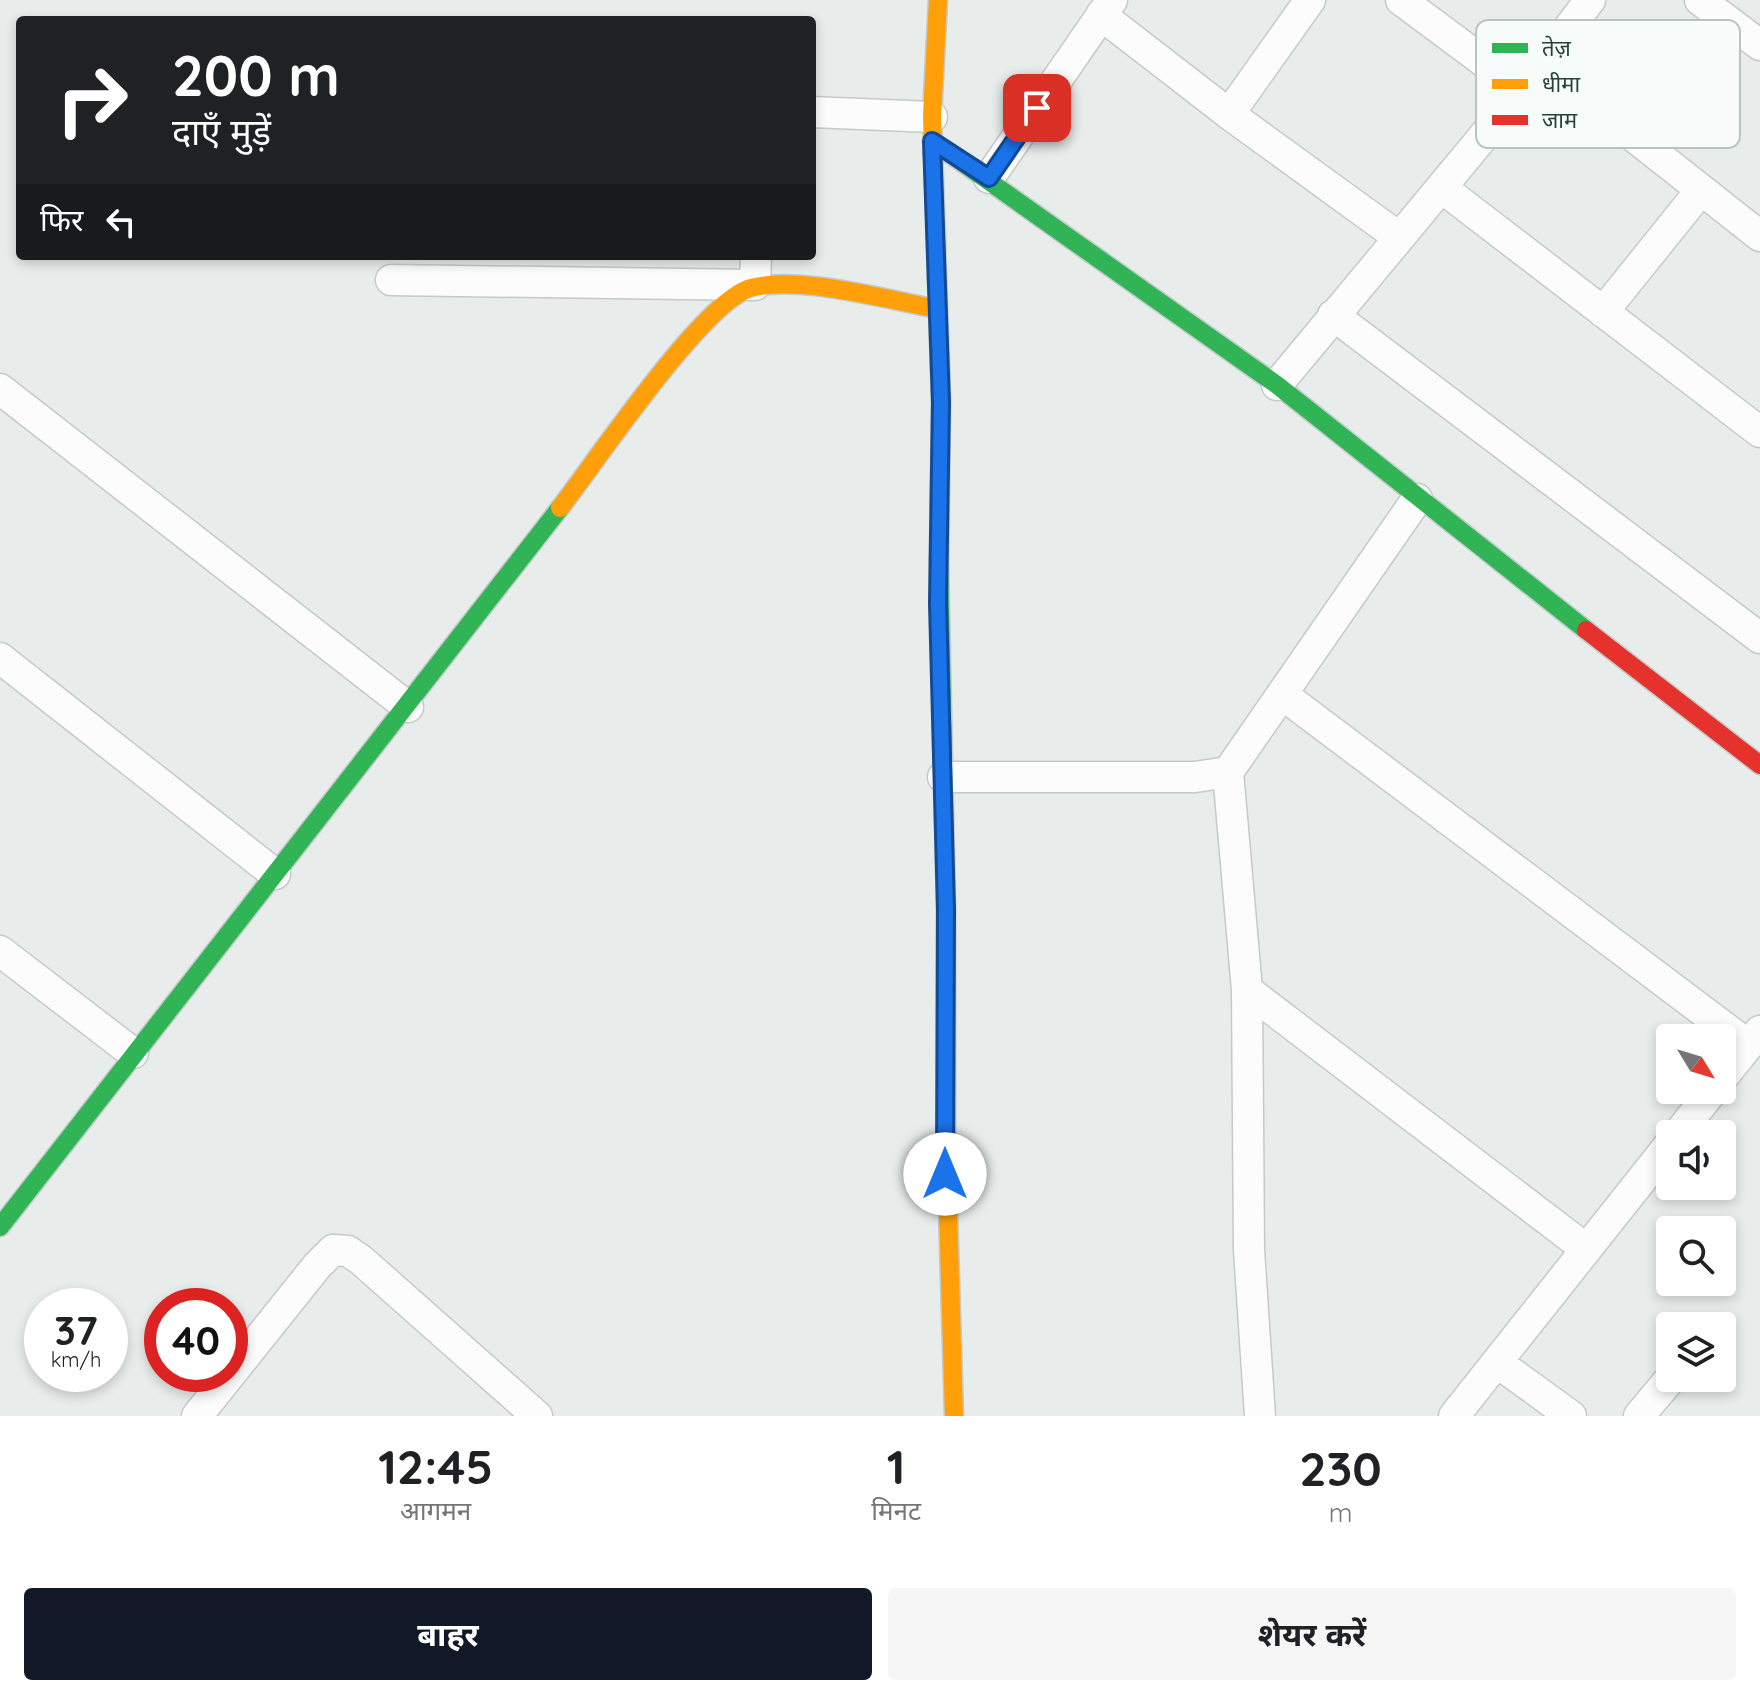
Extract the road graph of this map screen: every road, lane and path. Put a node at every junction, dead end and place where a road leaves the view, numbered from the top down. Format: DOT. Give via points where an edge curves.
graph roads {
  1 [pos="938,0"];
  2 [pos="1310,0"];
  3 [pos="1401,0"];
  4 [pos="1590,0"];
  5 [pos="1700,0"];
  6 [pos="1106,8"];
  7 [pos="1576,20"];
  8 [pos="1727,20"];
  9 [pos="1740,30"];
  10 [pos="1760,45"];
  11 [pos="1476,56"];
  12 [pos="816,113"];
  13 [pos="1229,114"];
  14 [pos="932,129"];
  15 [pos="1476,146"];
  16 [pos="1648,148"];
  17 [pos="989,178"];
  18 [pos="1442,188"];
  19 [pos="1701,190"];
  20 [pos="1397,236"];
  21 [pos="1760,236"];
  22 [pos="756,271"];
  23 [pos="391,280"];
  24 [pos="938,309"];
  25 [pos="1603,312"];
  26 [pos="1333,315"];
  27 [pos="1277,385"];
  28 [pos="0,389"];
  29 [pos="1760,432"];
  30 [pos="1417,499"];
  31 [pos="1760,638"];
  32 [pos="0,658"];
  33 [pos="1283,695"];
  34 [pos="408,707"];
  35 [pos="1760,765"];
  36 [pos="1228,772"];
  37 [pos="943,777"];
  38 [pos="275,874"];
  39 [pos="0,951"];
  40 [pos="1247,990"];
  41 [pos="1754,1038"];
  42 [pos="133,1053"];
  43 [pos="1736,1060"];
  44 [pos="1702,1104"];
  45 [pos="1689,1120"];
  46 [pos="1656,1162"];
  47 [pos="0,1227"];
  48 [pos="1586,1249"];
  49 [pos="1498,1363"];
  50 [pos="1659,1392"];
  51 [pos="197,1416"];
  52 [pos="537,1416"];
  53 [pos="954,1416"];
  54 [pos="1260,1416"];
  55 [pos="1454,1416"];
  56 [pos="1571,1416"];
  57 [pos="1639,1416"];
  1 -- 14 [label="street"];
  2 -- 13 [label="street"];
  3 -- 11 [label="street"];
  4 -- 7 [label="street"];
  5 -- 8 [label="street"];
  6 -- 13 [label="street"];
  6 -- 17 [label="street"];
  9 -- 10 [label="street"];
  12 -- 14 [label="street"];
  13 -- 20 [label="street"];
  14 -- 17 [label="street"];
  14 -- 24 [label="street"];
  15 -- 18 [label="street"];
  16 -- 19 [label="street"];
  17 -- 27 [label="street"];
  18 -- 20 [label="street"];
  18 -- 25 [label="street"];
  19 -- 21 [label="street"];
  19 -- 25 [label="street"];
  20 -- 26 [label="street"];
  22 -- 23 [label="street"];
  22 -- 24 [label="street" via="784,284"];
  22 -- 34 [label="street" via="702,322"];
  24 -- 37 [label="street"];
  25 -- 29 [label="street"];
  26 -- 27 [label="street"];
  26 -- 31 [label="street"];
  27 -- 30 [label="street"];
  28 -- 34 [label="street"];
  30 -- 33 [label="street"];
  30 -- 35 [label="street"];
  32 -- 38 [label="street"];
  33 -- 36 [label="street"];
  33 -- 41 [label="street"];
  34 -- 38 [label="street"];
  36 -- 37 [label="street" via="1195,777"];
  36 -- 40 [label="street"];
  37 -- 53 [label="street" via="946,1201"];
  38 -- 42 [label="street"];
  39 -- 42 [label="street"];
  40 -- 48 [label="street"];
  40 -- 54 [label="street" via="1249,1250"];
  41 -- 43 [label="street"];
  42 -- 47 [label="street"];
  44 -- 45 [label="street"];
  46 -- 48 [label="street"];
  48 -- 49 [label="street"];
  49 -- 55 [label="street"];
  49 -- 56 [label="street"];
  50 -- 57 [label="street"];
  51 -- 52 [label="street" via="333,1250 348,1251 361,1260"];
}
